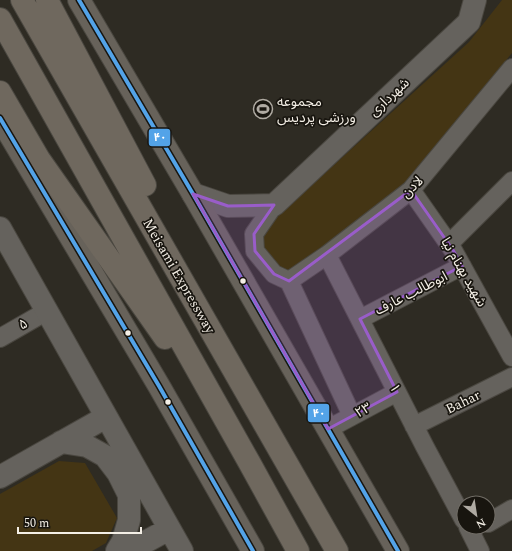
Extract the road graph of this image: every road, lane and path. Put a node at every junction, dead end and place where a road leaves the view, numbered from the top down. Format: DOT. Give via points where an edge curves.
graph roads {
  1 [pos="22,0"];
  2 [pos="47,0"];
  3 [pos="79,0"];
  4 [pos="476,0"];
  5 [pos="0,19"];
  6 [pos="512,68"];
  7 [pos="0,92"];
  8 [pos="0,118"];
  9 [pos="512,181"];
  10 [pos="411,190"];
  11 [pos="193,194"];
  12 [pos="274,205"];
  13 [pos="0,228"];
  14 [pos="449,244"];
  15 [pos="327,255"];
  16 [pos="462,266"];
  17 [pos="289,282"];
  18 [pos="47,311"];
  19 [pos="360,320"];
  20 [pos="0,338"];
  21 [pos="512,357"];
  22 [pos="512,377"];
  23 [pos="397,392"];
  24 [pos="352,416"];
  25 [pos="106,417"];
  26 [pos="414,426"];
  27 [pos="328,429"];
  28 [pos="62,442"];
  29 [pos="277,447"];
  30 [pos="249,462"];
  31 [pos="0,477"];
  32 [pos="456,500"];
  33 [pos="512,509"];
  34 [pos="496,518"];
  35 [pos="169,529"];
  36 [pos="474,535"];
  37 [pos="117,551"];
  38 [pos="129,551"];
  39 [pos="182,551"];
  40 [pos="253,551"];
  41 [pos="298,551"];
  42 [pos="337,551"];
  43 [pos="398,551"];
  44 [pos="480,551"];
  1 -- 29 [label="highway, Meisami Expressway"];
  2 -- 29 [label="highway" via="251,384"];
  3 -- 11 [label="main road"];
  4 -- 12 [label="street, شهرداری" via="469,22"];
  5 -- 30 [label="highway, Meisami Expressway"];
  6 -- 10 [label="street, لادن"];
  7 -- 30 [label="highway" via="39,159"];
  8 -- 40 [label="main road" via="159,386"];
  9 -- 14 [label="street"];
  10 -- 14 [label="street, شهید بهنام نیا"];
  10 -- 15 [label="street, لادن"];
  11 -- 12 [label="street" via="228,206"];
  11 -- 27 [label="main road"];
  12 -- 17 [label="street" via="254,234 255,251 274,274"];
  13 -- 18 [label="street"];
  14 -- 16 [label="street, شهید بهنام نیا"];
  15 -- 17 [label="street, لادن"];
  15 -- 19 [label="street, ۱"];
  16 -- 19 [label="street, ابوطالب عارف"];
  16 -- 21 [label="street, شهید بهنام نیا"];
  17 -- 24 [label="street"];
  18 -- 20 [label="street, ۵"];
  18 -- 25 [label="street"];
  19 -- 23 [label="street, ۱"];
  22 -- 26 [label="street, Bahar"];
  23 -- 24 [label="street, ۲۳"];
  23 -- 26 [label="street, ۱"];
  24 -- 27 [label="street, ۲۳"];
  25 -- 28 [label="street"];
  25 -- 35 [label="street"];
  26 -- 32 [label="street, ۱"];
  27 -- 43 [label="main road"];
  28 -- 31 [label="street"];
  28 -- 37 [label="street" via="87,446 105,456 129,495 129,520"];
  29 -- 42 [label="highway, Meisami Expressway"];
  30 -- 41 [label="highway, Meisami Expressway"];
  33 -- 34 [label="street"];
  35 -- 38 [label="street"];
  35 -- 39 [label="street"];
  36 -- 44 [label="street, ۱"];
}
